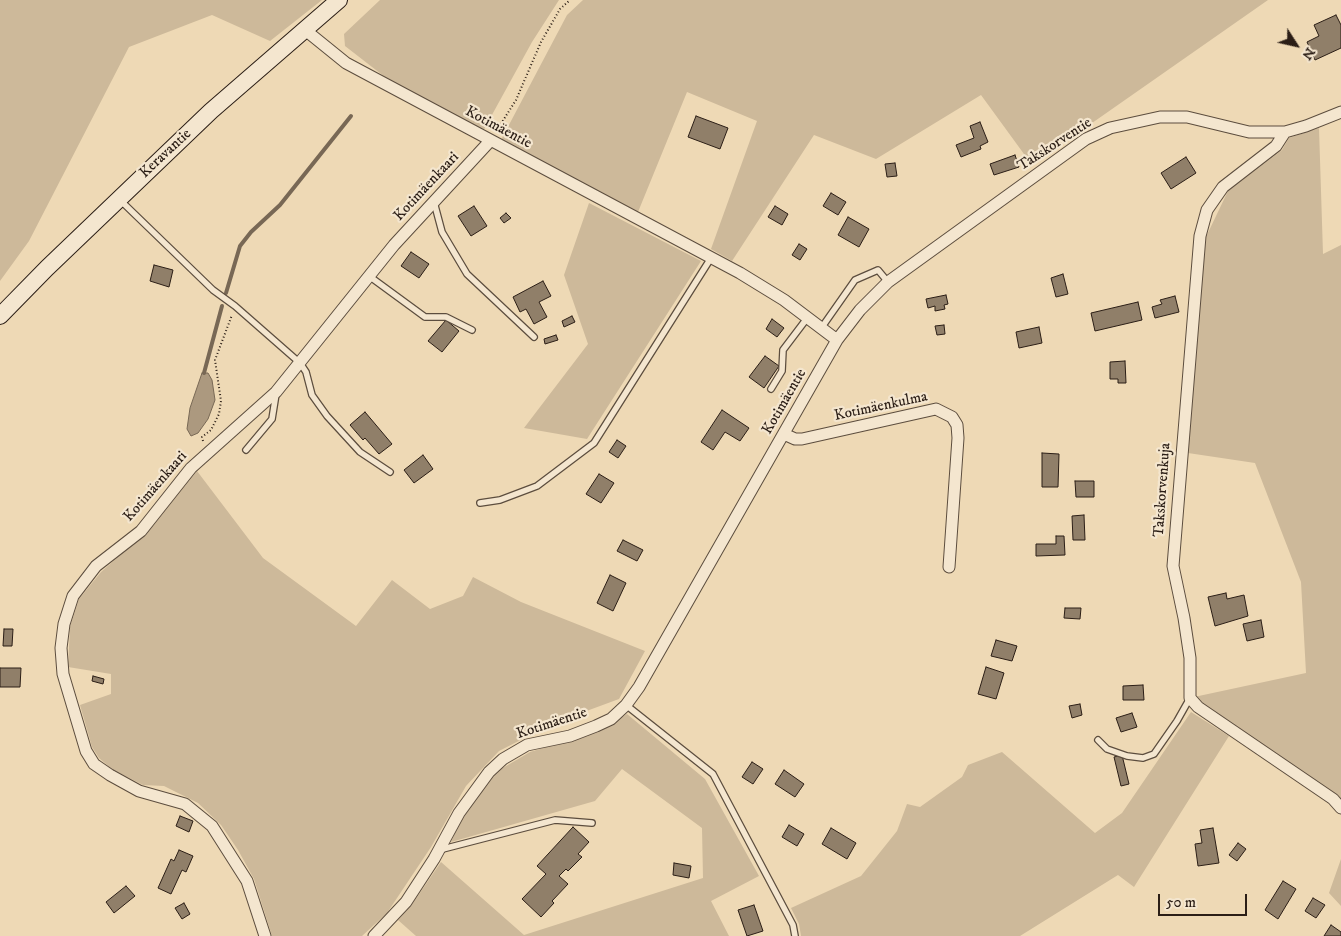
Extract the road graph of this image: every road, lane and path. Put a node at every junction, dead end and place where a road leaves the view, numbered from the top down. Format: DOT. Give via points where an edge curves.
graph roads {
  1 [pos="339,0"];
  2 [pos="570,0"];
  3 [pos="304,29"];
  4 [pos="1341,112"];
  5 [pos="1285,132"];
  6 [pos="490,140"];
  7 [pos="118,198"];
  8 [pos="434,200"];
  9 [pos="711,258"];
  10 [pos="369,276"];
  11 [pos="888,282"];
  12 [pos="235,306"];
  13 [pos="0,316"];
  14 [pos="808,317"];
  15 [pos="822,327"];
  16 [pos="472,330"];
  17 [pos="534,337"];
  18 [pos="837,340"];
  19 [pos="300,363"];
  20 [pos="771,389"];
  21 [pos="276,392"];
  22 [pos="784,434"];
  23 [pos="246,450"];
  24 [pos="203,456"];
  25 [pos="390,472"];
  26 [pos="480,503"];
  27 [pos="949,567"];
  28 [pos="1190,698"];
  29 [pos="626,705"];
  30 [pos="1098,740"];
  31 [pos="1341,808"];
  32 [pos="592,823"];
  33 [pos="439,850"];
  34 [pos="265,936"];
  35 [pos="374,936"];
  36 [pos="795,936"];
  1 -- 3 [label="main road, Keravantie"];
  2 -- 6 [label="path" via="560,9 541,42 516,100"];
  3 -- 6 [label="street, Kotimäentie" via="346,63"];
  3 -- 7 [label="main road, Keravantie"];
  4 -- 5 [label="street, Takskorventie"];
  5 -- 11 [label="street, Takskorventie" via="1249,132 1187,117 1160,117 1110,128 1051,162"];
  5 -- 28 [label="street, Takskorvenkuja" via="1276,146 1223,187 1207,210 1200,236 1173,566 1190,658"];
  6 -- 8 [label="street, Kotimäenkaari"];
  6 -- 9 [label="street, Kotimäentie"];
  7 -- 12 [label="lane" via="213,290"];
  7 -- 13 [label="main road, Keravantie"];
  8 -- 10 [label="street, Kotimäenkaari"];
  8 -- 17 [label="lane" via="442,232 466,274"];
  9 -- 14 [label="street, Kotimäentie"];
  9 -- 26 [label="lane" via="594,443 537,486 500,500"];
  10 -- 16 [label="lane" via="425,317 446,317"];
  10 -- 19 [label="street, Kotimäenkaari"];
  11 -- 15 [label="lane" via="878,270 855,280"];
  11 -- 18 [label="street, Takskorventie" via="860,310"];
  12 -- 19 [label="lane"];
  12 -- 24 [label="path" via="215,360 221,401 214,425 202,437"];
  14 -- 15 [label="street, Kotimäentie"];
  14 -- 20 [label="lane" via="783,350 782,371"];
  15 -- 18 [label="street, Kotimäentie"];
  18 -- 22 [label="street, Kotimäentie"];
  19 -- 21 [label="street, Kotimäenkaari"];
  19 -- 25 [label="lane" via="312,395 327,416 360,452"];
  21 -- 23 [label="lane" via="272,419"];
  21 -- 24 [label="street, Kotimäenkaari"];
  22 -- 27 [label="street, Kotimäenkulma" via="802,440 936,409 952,417 957,425 958,438"];
  22 -- 29 [label="street, Kotimäentie"];
  24 -- 34 [label="street, Kotimäenkaari" via="175,486 148,524 96,566 73,596 64,624 61,648 63,674 86,751 94,764 139,791 185,804 212,826 247,881"];
  28 -- 30 [label="lane" via="1154,754 1143,758 1127,756 1106,749"];
  28 -- 31 [label="street" via="1198,707 1333,799"];
  29 -- 33 [label="street, Kotimäentie" via="611,719 596,726 570,736 527,745 503,759 474,790"];
  29 -- 36 [label="lane" via="713,774 793,925"];
  32 -- 33 [label="lane" via="555,820"];
  33 -- 35 [label="street, Kotimäentie" via="406,902"];
}
